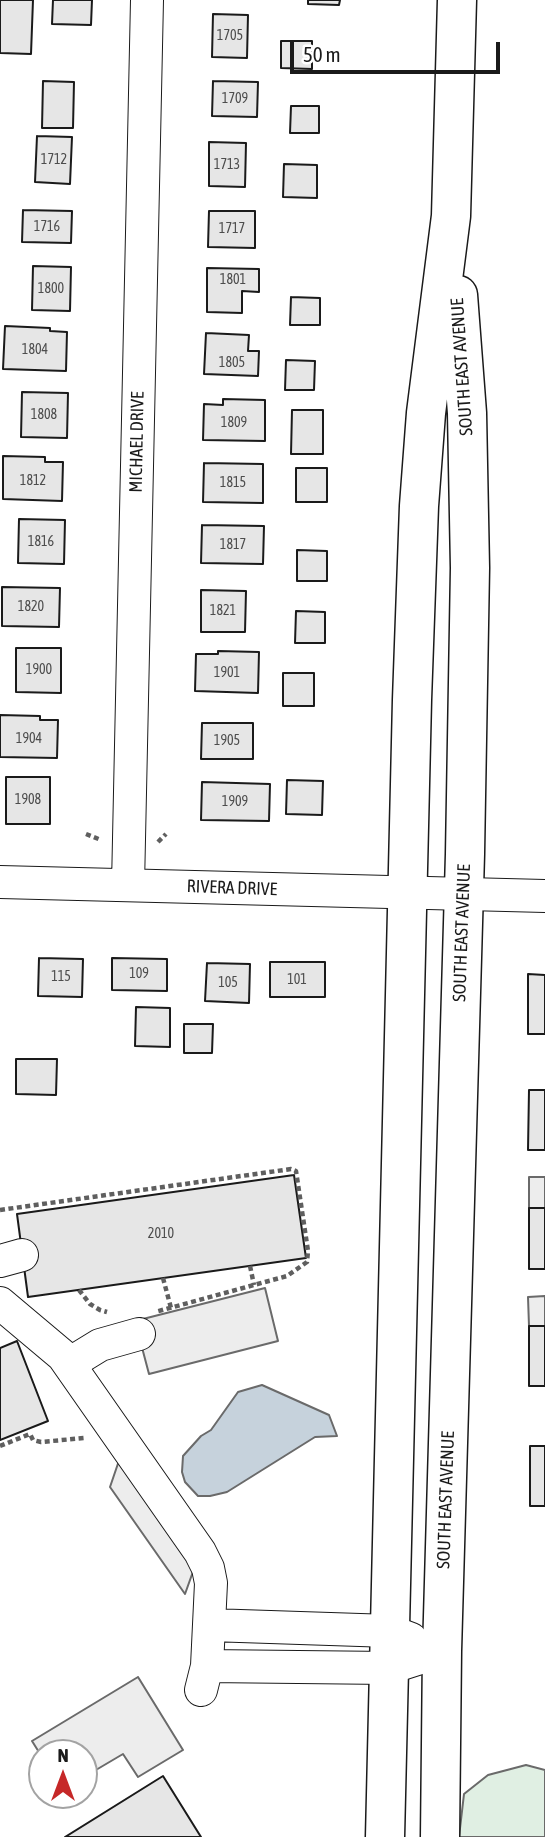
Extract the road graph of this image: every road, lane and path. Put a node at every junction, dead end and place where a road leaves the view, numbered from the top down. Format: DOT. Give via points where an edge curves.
graph roads {
  1 [pos="147,0"];
  2 [pos="457,0"];
  3 [pos="451,216"];
  4 [pos="0,882"];
  5 [pos="128,885"];
  6 [pos="408,892"];
  7 [pos="463,894"];
  8 [pos="545,895"];
  9 [pos="0,1210"];
  10 [pos="250,1266"];
  11 [pos="163,1278"];
  12 [pos="254,1285"];
  13 [pos="79,1290"];
  14 [pos="0,1303"];
  15 [pos="171,1308"];
  16 [pos="111,1313"];
  17 [pos="143,1324"];
  18 [pos="69,1364"];
  19 [pos="120,1435"];
  20 [pos="0,1446"];
  21 [pos="210,1625"];
  22 [pos="390,1649"];
  23 [pos="442,1651"];
  24 [pos="385,1837"];
  25 [pos="440,1837"];
  1 -- 5 [label="street, MICHAEL DRIVE"];
  2 -- 3 [label="main road, SOUTH EAST AVENUE"];
  3 -- 6 [label="main road, SOUTH EAST AVENUE" via="419,506"];
  3 -- 7 [label="main road, SOUTH EAST AVENUE" via="467,413 470,568"];
  4 -- 5 [label="street, RIVERA DRIVE"];
  5 -- 6 [label="street, RIVERA DRIVE"];
  6 -- 7 [label="street, RIVERA DRIVE"];
  6 -- 22 [label="main road, SOUTH EAST AVENUE"];
  7 -- 8 [label="street, RIVERA DRIVE"];
  7 -- 23 [label="main road, SOUTH EAST AVENUE"];
  9 -- 12 [label="path" via="291,1169 296,1171 309,1258 287,1276"];
  10 -- 12 [label="path"];
  11 -- 15 [label="path"];
  12 -- 15 [label="path"];
  13 -- 16 [label="path" via="90,1304"];
  14 -- 18 [label="street"];
  15 -- 17 [label="path"];
  17 -- 18 [label="street"];
  18 -- 19 [label="street"];
  19 -- 20 [label="path" via="41,1442 30,1434"];
  19 -- 21 [label="street" via="208,1567"];
  21 -- 22 [label="street"];
  21 -- 22 [label="street" via="204,1678"];
  22 -- 23 [label="street"];
  22 -- 24 [label="main road, SOUTH EAST AVENUE"];
  23 -- 25 [label="main road, SOUTH EAST AVENUE"];
}
